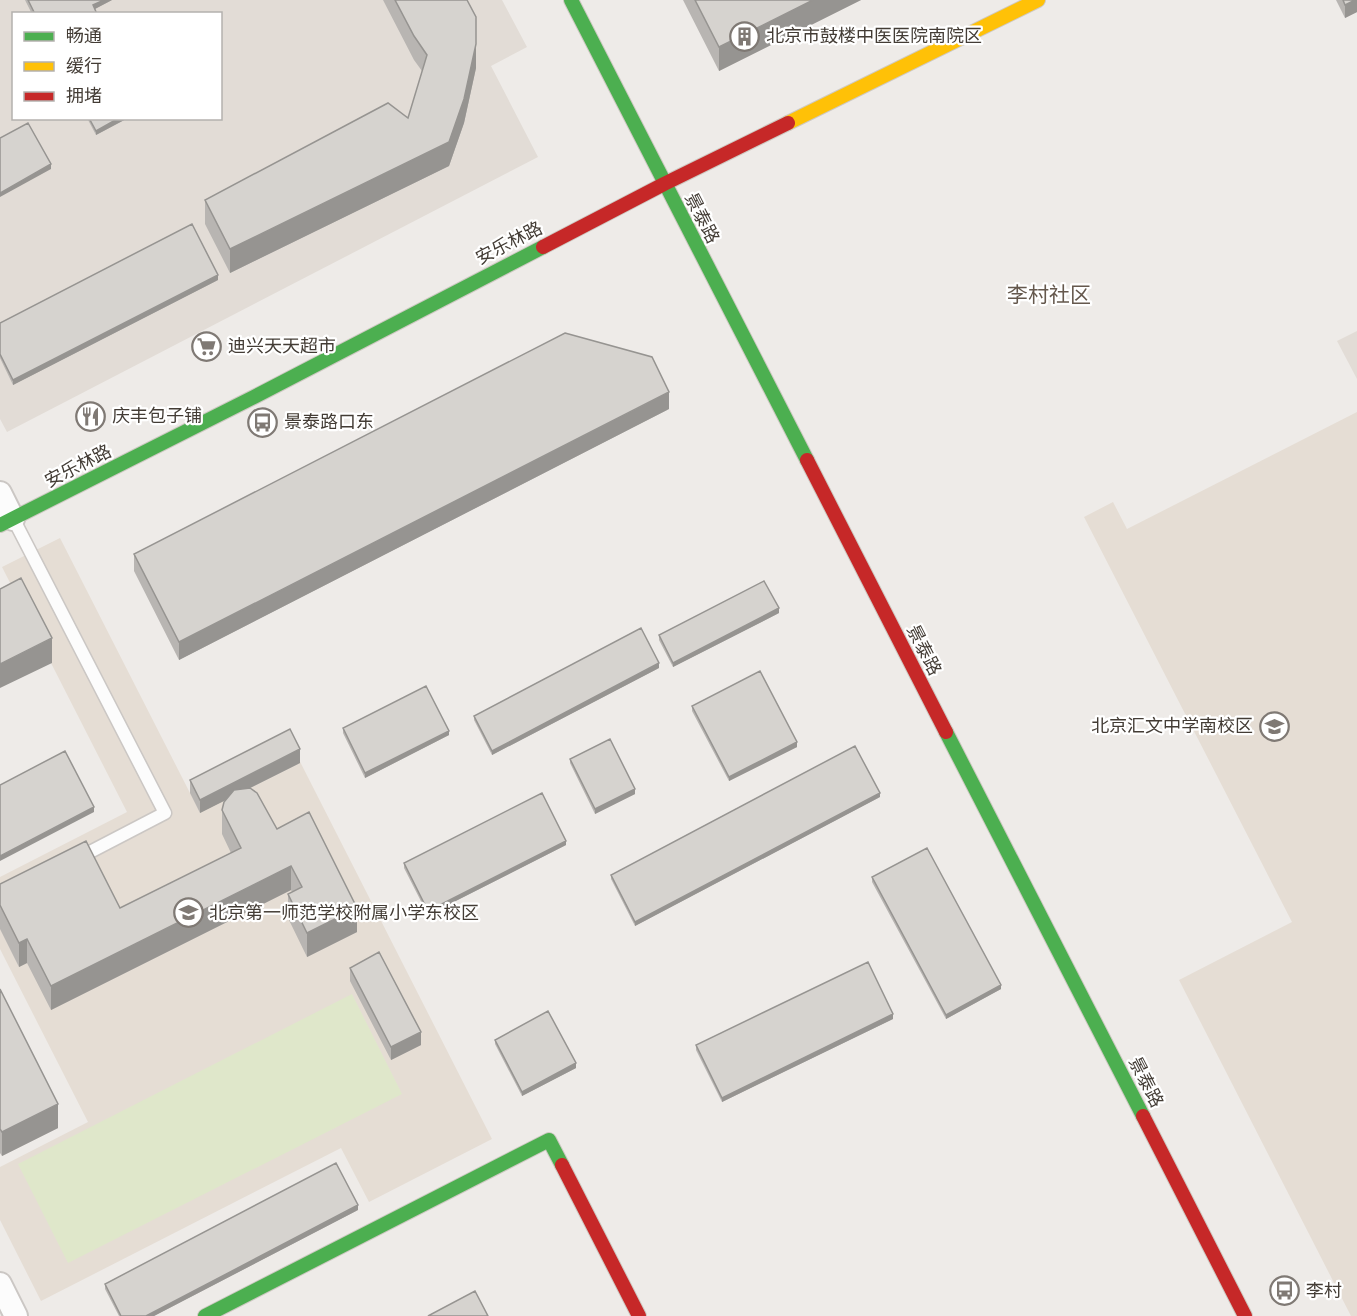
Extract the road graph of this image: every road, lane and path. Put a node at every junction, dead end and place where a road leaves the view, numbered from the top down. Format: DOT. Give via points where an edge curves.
graph roads {
  1 [pos="571,0"];
  2 [pos="1038,0"];
  3 [pos="664,184"];
  4 [pos="0,493"];
  5 [pos="7,522"];
  6 [pos="90,852"];
  7 [pos="0,1284"];
  8 [pos="16,1316"];
  9 [pos="205,1316"];
  10 [pos="639,1316"];
  11 [pos="1245,1316"];
  1 -- 3 [label="street, 景泰路"];
  2 -- 3 [label="street, 安乐林路"];
  3 -- 5 [label="street, 安乐林路"];
  3 -- 11 [label="street, 景泰路"];
  4 -- 5 [label="street"];
  5 -- 6 [label="lane" via="165,813"];
  7 -- 8 [label="street"];
  9 -- 10 [label="street" via="549,1140"];
}
